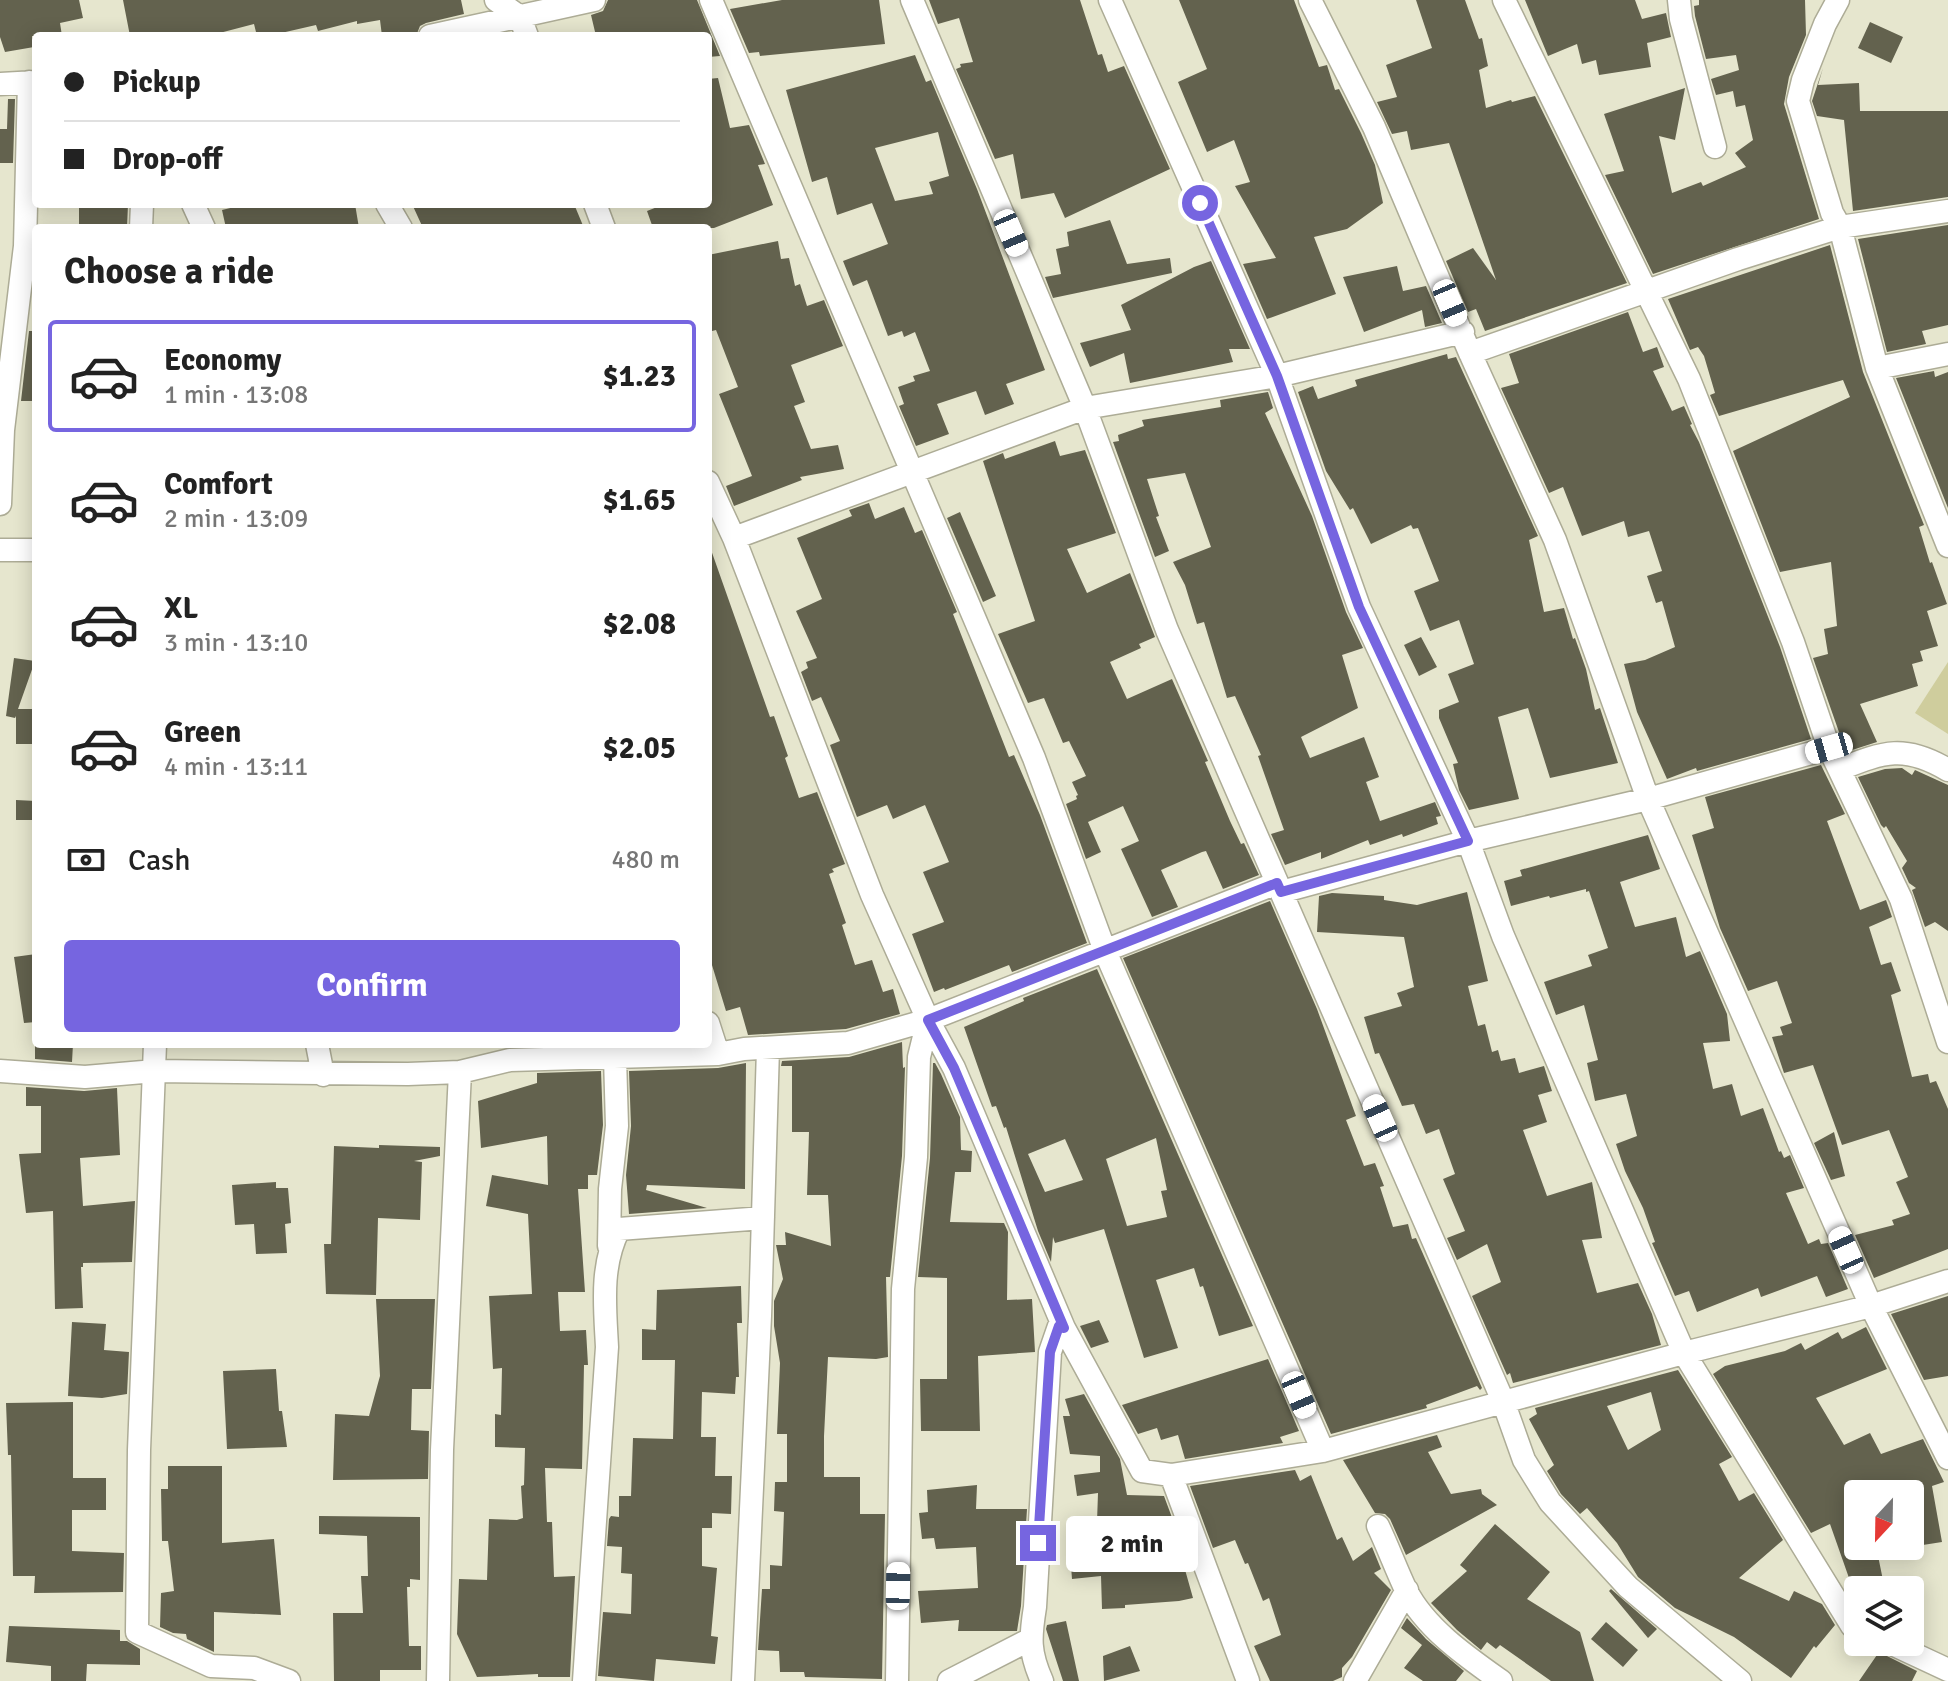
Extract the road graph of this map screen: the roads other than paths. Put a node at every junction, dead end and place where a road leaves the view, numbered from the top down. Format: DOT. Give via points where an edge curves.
graph roads {
  1 [pos="496,0"];
  2 [pos="594,0"];
  3 [pos="711,0"];
  4 [pos="912,0"];
  5 [pos="1110,0"];
  6 [pos="1310,0"];
  7 [pos="1504,0"];
  8 [pos="1679,0"];
  9 [pos="1838,0"];
  10 [pos="524,27"];
  11 [pos="472,32"];
  12 [pos="32,82"];
  13 [pos="0,84"];
  14 [pos="1715,147"];
  15 [pos="1948,211"];
  16 [pos="1840,227"];
  17 [pos="1649,292"];
  18 [pos="1467,342"];
  19 [pos="1948,354"];
  20 [pos="1877,368"];
  21 [pos="1277,376"];
  22 [pos="1085,408"];
  23 [pos="2,430"];
  24 [pos="911,472"];
  25 [pos="712,491"];
  26 [pos="0,504"];
  27 [pos="734,538"];
  28 [pos="1948,546"];
  29 [pos="0,550"];
  30 [pos="32,550"];
  31 [pos="1829,748"];
  32 [pos="1840,769"];
  33 [pos="1948,770"];
  34 [pos="1648,799"];
  35 [pos="1468,841"];
  36 [pos="1279,888"];
  37 [pos="1105,951"];
  38 [pos="928,1020"];
  39 [pos="712,1035"];
  40 [pos="1948,1042"];
  41 [pos="155,1048"];
  42 [pos="318,1048"];
  43 [pos="768,1048"];
  44 [pos="508,1052"];
  45 [pos="718,1054"];
  46 [pos="615,1057"];
  47 [pos="0,1071"];
  48 [pos="155,1071"];
  49 [pos="460,1072"];
  50 [pos="323,1075"];
  51 [pos="763,1218"];
  52 [pos="609,1248"];
  53 [pos="1948,1281"];
  54 [pos="1871,1306"];
  55 [pos="1064,1328"];
  56 [pos="1684,1353"];
  57 [pos="1503,1401"];
  58 [pos="1323,1451"];
  59 [pos="1948,1458"];
  60 [pos="1171,1475"];
  61 [pos="1378,1526"];
  62 [pos="1407,1590"];
  63 [pos="1844,1613"];
  64 [pos="1029,1640"];
  65 [pos="1924,1655"];
  66 [pos="1945,1663"];
  67 [pos="289,1681"];
  68 [pos="438,1681"];
  69 [pos="584,1681"];
  70 [pos="743,1681"];
  71 [pos="897,1681"];
  72 [pos="949,1681"];
  73 [pos="1042,1681"];
  74 [pos="1248,1681"];
  75 [pos="1355,1681"];
  76 [pos="1501,1681"];
  77 [pos="1740,1681"];
  1 -- 10 [label="street"];
  2 -- 10 [label="street"];
  3 -- 24 [label="street"];
  4 -- 22 [label="street"];
  5 -- 21 [label="street"];
  6 -- 18 [label="street" via="1374,127"];
  7 -- 17 [label="street"];
  8 -- 14 [label="street"];
  9 -- 16 [label="street" via="1798,101"];
  10 -- 11 [label="street"];
  12 -- 13 [label="street"];
  12 -- 23 [label="street" via="25,246"];
  15 -- 16 [label="street"];
  16 -- 17 [label="street"];
  16 -- 20 [label="street"];
  17 -- 18 [label="street"];
  17 -- 31 [label="street" via="1713,438"];
  18 -- 21 [label="street"];
  18 -- 34 [label="street" via="1555,540"];
  19 -- 20 [label="street"];
  20 -- 28 [label="street"];
  21 -- 22 [label="street"];
  21 -- 35 [label="street" via="1359,607"];
  22 -- 24 [label="street"];
  22 -- 36 [label="street" via="1167,630"];
  23 -- 26 [label="street"];
  24 -- 27 [label="street"];
  24 -- 37 [label="street" via="1034,758"];
  25 -- 27 [label="street"];
  27 -- 38 [label="street" via="872,895"];
  29 -- 30 [label="street"];
  31 -- 32 [label="street"];
  31 -- 34 [label="street"];
  32 -- 33 [label="street" via="1883,753 1925,757"];
  32 -- 40 [label="street" via="1901,899"];
  34 -- 35 [label="street"];
  34 -- 54 [label="street"];
  35 -- 36 [label="street"];
  35 -- 56 [label="street" via="1503,936"];
  36 -- 37 [label="street"];
  36 -- 57 [label="street"];
  37 -- 38 [label="street"];
  37 -- 58 [label="street"];
  38 -- 43 [label="street" via="848,1043"];
  38 -- 55 [label="street" via="954,1068"];
  38 -- 71 [label="street" via="919,1057 903,1289"];
  39 -- 45 [label="street"];
  41 -- 48 [label="street"];
  42 -- 50 [label="street"];
  43 -- 45 [label="street"];
  43 -- 51 [label="street"];
  44 -- 46 [label="street"];
  44 -- 49 [label="street"];
  45 -- 46 [label="street"];
  46 -- 52 [label="street" via="617,1126"];
  47 -- 48 [label="street" via="85,1077"];
  48 -- 50 [label="street"];
  48 -- 67 [label="street" via="137,1632 211,1666 254,1668"];
  49 -- 50 [label="street"];
  49 -- 68 [label="street" via="442,1450"];
  51 -- 52 [label="street" via="619,1229"];
  51 -- 70 [label="street"];
  52 -- 69 [label="street"];
  53 -- 54 [label="street"];
  54 -- 56 [label="street"];
  54 -- 59 [label="street"];
  55 -- 60 [label="street" via="1142,1471"];
  55 -- 64 [label="street" via="1059,1326 1050,1352"];
  56 -- 57 [label="street"];
  56 -- 63 [label="street"];
  57 -- 58 [label="street"];
  57 -- 77 [label="street" via="1524,1460 1550,1502 1628,1587"];
  58 -- 60 [label="street"];
  60 -- 74 [label="street"];
  61 -- 62 [label="street"];
  62 -- 75 [label="street"];
  62 -- 76 [label="street" via="1463,1654"];
  64 -- 72 [label="street"];
  64 -- 73 [label="street"];
  65 -- 66 [label="street"];
}
